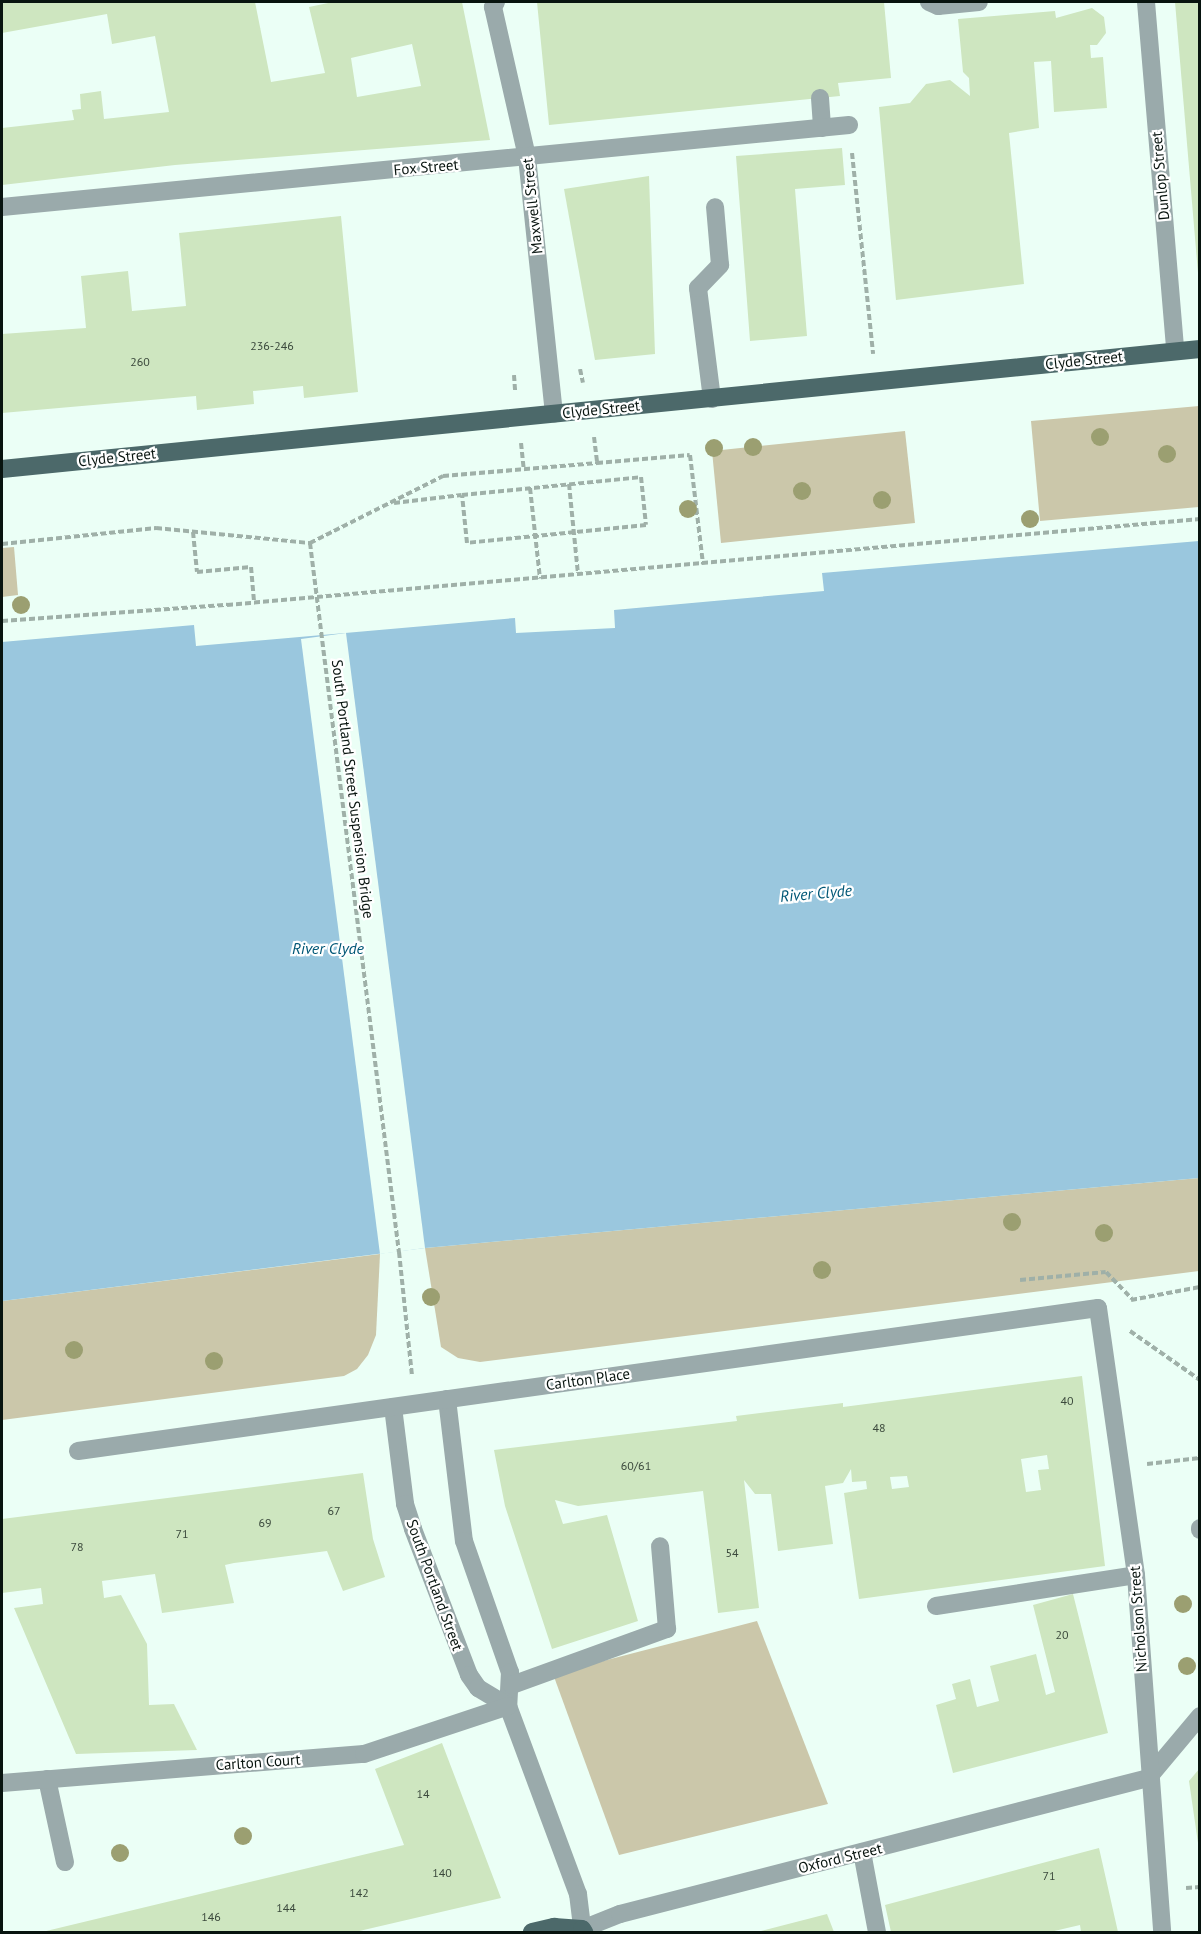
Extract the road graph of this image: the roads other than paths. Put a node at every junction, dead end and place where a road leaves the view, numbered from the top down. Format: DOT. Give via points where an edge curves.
graph roads {
  1 [pos="929,2"];
  2 [pos="979,2"];
  3 [pos="1146,2"];
  4 [pos="494,3"];
  5 [pos="820,98"];
  6 [pos="849,125"];
  7 [pos="822,128"];
  8 [pos="527,157"];
  9 [pos="2,207"];
  10 [pos="715,207"];
  11 [pos="1200,349"];
  12 [pos="1175,351"];
  13 [pos="712,399"];
  14 [pos="554,414"];
  15 [pos="2,468"];
  16 [pos="1098,1308"];
  17 [pos="447,1400"];
  18 [pos="393,1407"];
  19 [pos="78,1451"];
  20 [pos="660,1546"];
  21 [pos="1136,1575"];
  22 [pos="936,1606"];
  23 [pos="512,1685"];
  24 [pos="508,1706"];
  25 [pos="1200,1716"];
  26 [pos="1148,1778"];
  27 [pos="47,1779"];
  28 [pos="2,1783"];
  29 [pos="862,1852"];
  30 [pos="65,1862"];
  31 [pos="583,1931"];
  32 [pos="532,1932"];
  33 [pos="877,1932"];
  34 [pos="1162,1932"];
  1 -- 2 [label="street" via="938,6"];
  3 -- 12 [label="street, Dunlop Street"];
  4 -- 8 [label="street, Maxwell Street"];
  5 -- 7 [label="street"];
  6 -- 7 [label="street, Fox Street"];
  7 -- 8 [label="street, Fox Street"];
  8 -- 9 [label="street, Fox Street"];
  8 -- 14 [label="street, Maxwell Street"];
  10 -- 13 [label="street" via="720,265 698,288"];
  11 -- 12 [label="main road, Clyde Street"];
  12 -- 13 [label="main road, Clyde Street"];
  13 -- 14 [label="main road, Clyde Street"];
  14 -- 15 [label="main road, Clyde Street"];
  16 -- 17 [label="street, Carlton Place"];
  16 -- 21 [label="street, Nicholson Street"];
  17 -- 18 [label="street, Carlton Place"];
  17 -- 23 [label="street" via="464,1541"];
  18 -- 19 [label="street, Carlton Place"];
  18 -- 24 [label="street, South Portland Street" via="405,1504 437,1592 469,1675 478,1688"];
  20 -- 23 [label="street" via="667,1629"];
  21 -- 22 [label="street"];
  21 -- 26 [label="street, Nicholson Street"];
  23 -- 24 [label="street"];
  24 -- 27 [label="street, Carlton Court" via="364,1754"];
  24 -- 31 [label="street" via="578,1894"];
  25 -- 26 [label="street"];
  26 -- 29 [label="street, Oxford Street"];
  26 -- 34 [label="street, Nicholson Street"];
  27 -- 28 [label="street, Carlton Court"];
  27 -- 30 [label="street"];
  29 -- 31 [label="street, Oxford Street" via="620,1914"];
  29 -- 33 [label="street"];
  31 -- 32 [label="main road, Oxford Street" via="554,1927"];
}
